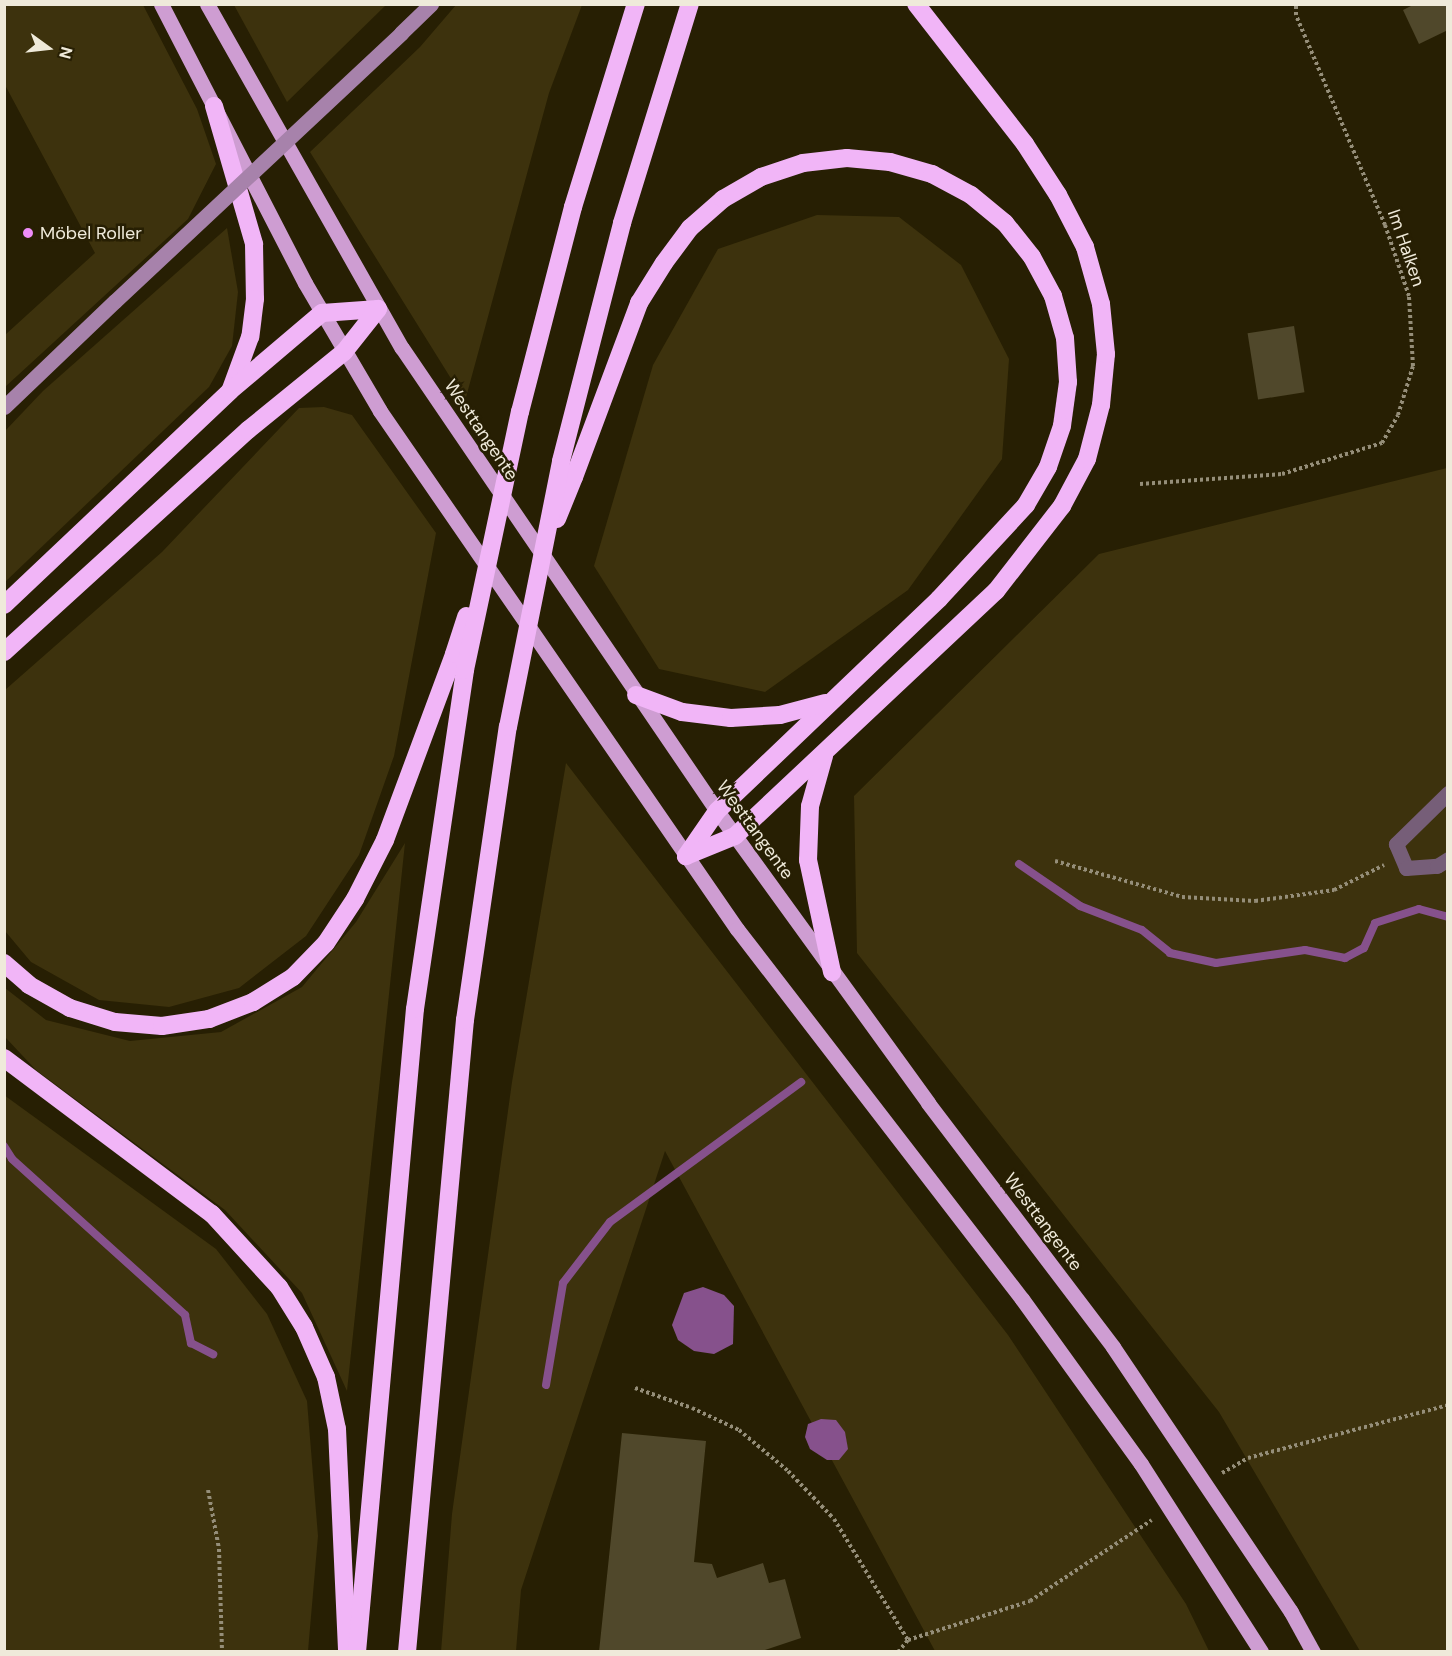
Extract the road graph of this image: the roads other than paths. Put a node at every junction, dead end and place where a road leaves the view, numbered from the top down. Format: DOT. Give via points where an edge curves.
graph roads {
  1 [pos="161,4"];
  2 [pos="207,4"];
  3 [pos="430,4"];
  4 [pos="636,4"];
  5 [pos="690,4"];
  6 [pos="916,4"];
  7 [pos="214,106"];
  8 [pos="378,309"];
  9 [pos="322,313"];
  10 [pos="344,352"];
  11 [pos="230,391"];
  12 [pos="4,407"];
  13 [pos="493,525"];
  14 [pos="535,576"];
  15 [pos="4,604"];
  16 [pos="4,652"];
  17 [pos="636,695"];
  18 [pos="827,703"];
  19 [pos="825,755"];
  20 [pos="1448,793"];
  21 [pos="717,811"];
  22 [pos="735,836"];
  23 [pos="686,856"];
  24 [pos="1448,860"];
  25 [pos="4,963"];
  26 [pos="832,972"];
  27 [pos="4,1058"];
  28 [pos="347,1652"];
  29 [pos="357,1652"];
  30 [pos="407,1652"];
  31 [pos="1261,1652"];
  32 [pos="1313,1652"];
  1 -- 7 [label="main road"];
  2 -- 8 [label="main road, Westtangente"];
  3 -- 12 [label="street, bridge"];
  4 -- 13 [label="highway, bridge" via="570,218"];
  5 -- 14 [label="highway, bridge" via="622,223"];
  6 -- 19 [label="highway" via="1025,144 1058,195 1084,248 1101,304 1105,344 1101,405 1086,459 1062,506 1028,553 996,591"];
  7 -- 9 [label="main road"];
  7 -- 11 [label="highway" via="254,244 255,299 250,337"];
  8 -- 9 [label="highway"];
  8 -- 10 [label="highway"];
  8 -- 17 [label="main road, Westtangente"];
  9 -- 10 [label="main road"];
  9 -- 11 [label="highway"];
  10 -- 16 [label="highway" via="248,430"];
  10 -- 23 [label="main road" via="380,411"];
  11 -- 15 [label="highway"];
  13 -- 25 [label="highway, bridge" via="454,654 385,840 355,899 326,943 293,977 253,1002 209,1019 162,1026 115,1022 70,1008 29,985"];
  13 -- 29 [label="highway, bridge" via="465,670 415,1009"];
  14 -- 18 [label="highway, bridge" via="639,303 690,228 723,199 761,177 803,163 858,159 890,162 932,174 971,195 1005,223 1032,257 1053,296 1065,338 1068,382 1062,426 1048,467 1026,505 1000,537"];
  14 -- 30 [label="highway, bridge" via="508,727 465,1020"];
  17 -- 18 [label="highway" via="682,712 730,718 780,715"];
  17 -- 21 [label="main road, Westtangente"];
  18 -- 21 [label="highway"];
  19 -- 22 [label="highway"];
  19 -- 26 [label="highway" via="810,806 808,860"];
  20 -- 24 [label="street" via="1396,844 1406,868 1437,866"];
  21 -- 22 [label="main road, Westtangente"];
  21 -- 23 [label="highway"];
  22 -- 23 [label="highway"];
  22 -- 26 [label="main road, Westtangente"];
  23 -- 31 [label="main road" via="736,929 1022,1299 1141,1464"];
  26 -- 32 [label="main road, Westtangente" via="1113,1347 1291,1612"];
  27 -- 28 [label="highway" via="212,1214 279,1287 304,1327 326,1377 337,1429"];
}
